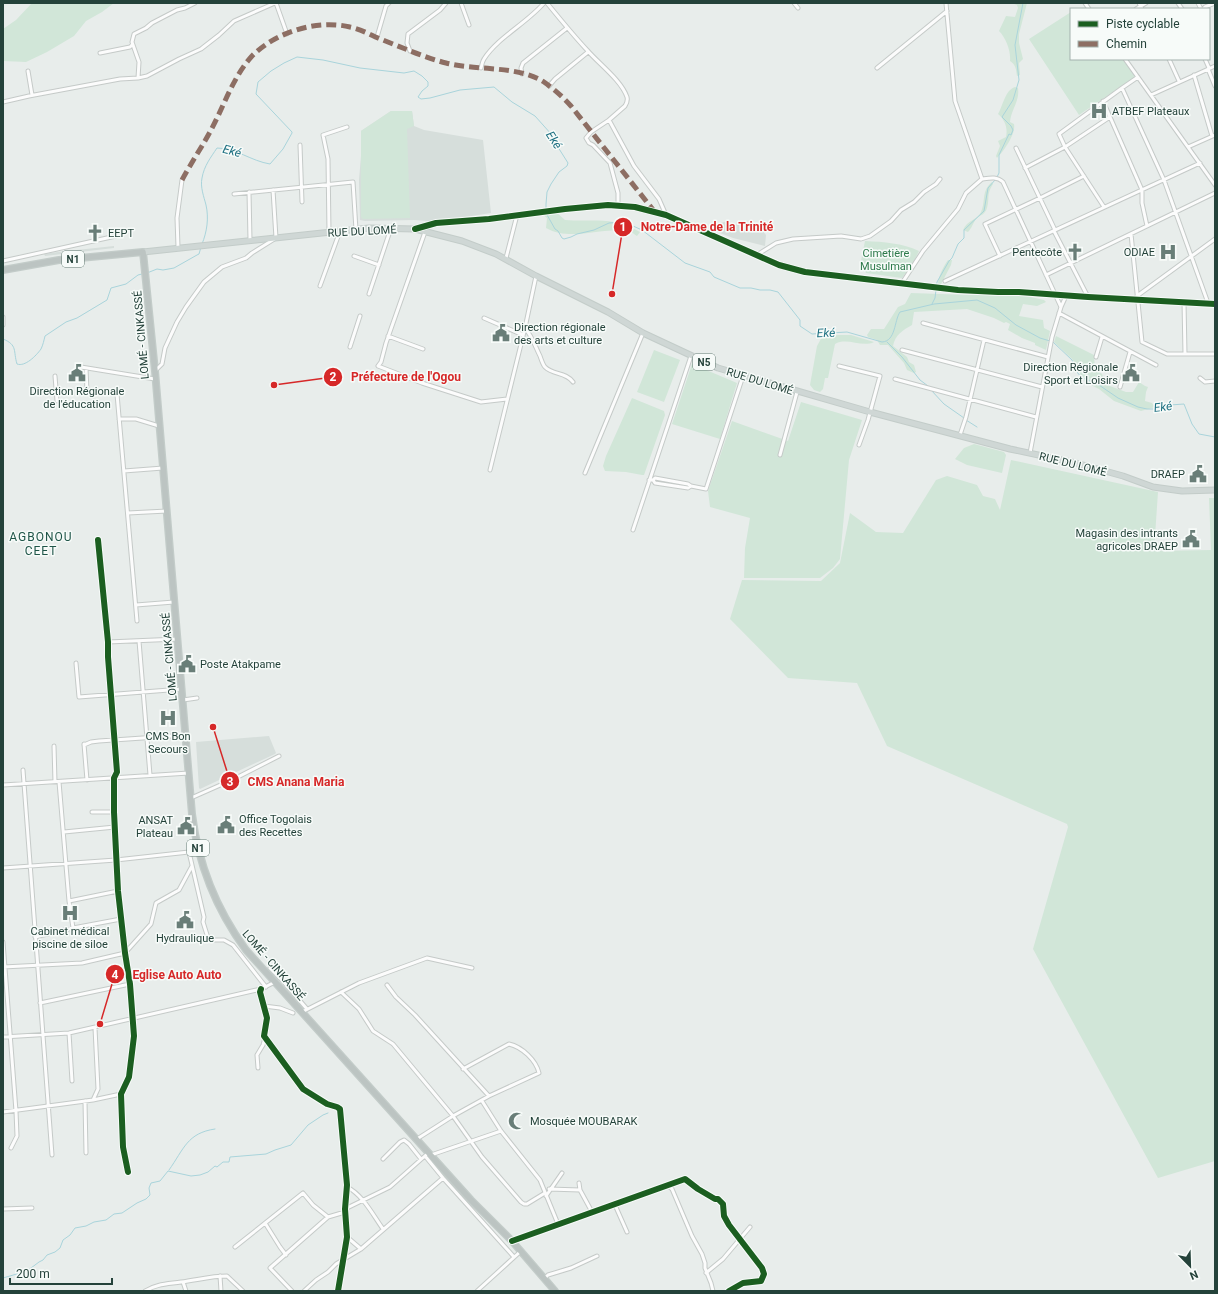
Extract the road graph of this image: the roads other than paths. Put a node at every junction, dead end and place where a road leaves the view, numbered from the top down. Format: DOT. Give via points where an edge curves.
graph roads {
  1 [pos="195,3"];
  2 [pos="276,3"];
  3 [pos="389,3"];
  4 [pos="446,3"];
  5 [pos="461,3"];
  6 [pos="545,3"];
  7 [pos="794,3"];
  8 [pos="946,3"];
  9 [pos="1146,3"];
  10 [pos="1215,3"];
  11 [pos="1141,6"];
  12 [pos="798,8"];
  13 [pos="1204,8"];
  14 [pos="946,11"];
  15 [pos="469,25"];
  16 [pos="567,28"];
  17 [pos="287,34"];
  18 [pos="377,37"];
  19 [pos="132,45"];
  20 [pos="410,51"];
  21 [pos="588,52"];
  22 [pos="100,53"];
  23 [pos="1126,60"];
  24 [pos="1169,60"];
  25 [pos="1205,60"];
  26 [pos="1215,66"];
  27 [pos="481,68"];
  28 [pos="877,68"];
  29 [pos="1208,68"];
  30 [pos="28,71"];
  31 [pos="522,74"];
  32 [pos="1194,75"];
  33 [pos="1138,77"];
  34 [pos="138,78"];
  35 [pos="1179,81"];
  36 [pos="549,86"];
  37 [pos="1215,86"];
  38 [pos="1122,88"];
  39 [pos="32,95"];
  40 [pos="1151,95"];
  41 [pos="3,102"];
  42 [pos="1103,102"];
  43 [pos="1110,117"];
  44 [pos="609,120"];
  45 [pos="348,127"];
  46 [pos="1214,136"];
  47 [pos="300,145"];
  48 [pos="1065,147"];
  49 [pos="1188,147"];
  50 [pos="1016,148"];
  51 [pos="1200,163"];
  52 [pos="1025,168"];
  53 [pos="1084,176"];
  54 [pos="940,179"];
  55 [pos="982,179"];
  56 [pos="182,180"];
  57 [pos="1164,180"];
  58 [pos="328,184"];
  59 [pos="1215,185"];
  60 [pos="302,187"];
  61 [pos="274,190"];
  62 [pos="1142,190"];
  63 [pos="249,192"];
  64 [pos="1215,193"];
  65 [pos="234,194"];
  66 [pos="1040,198"];
  67 [pos="302,202"];
  68 [pos="618,205"];
  69 [pos="1104,207"];
  70 [pos="1016,209"];
  71 [pos="1176,212"];
  72 [pos="517,215"];
  73 [pos="666,215"];
  74 [pos="1147,226"];
  75 [pos="391,228"];
  76 [pos="415,229"];
  77 [pos="356,230"];
  78 [pos="1055,230"];
  79 [pos="340,231"];
  80 [pos="329,232"];
  81 [pos="425,232"];
  82 [pos="1131,234"];
  83 [pos="116,236"];
  84 [pos="276,238"];
  85 [pos="1215,239"];
  86 [pos="250,240"];
  87 [pos="1031,241"];
  88 [pos="178,248"];
  89 [pos="143,252"];
  90 [pos="1192,255"];
  91 [pos="354,256"];
  92 [pos="758,256"];
  93 [pos="1000,256"];
  94 [pos="506,258"];
  95 [pos="3,261"];
  96 [pos="1071,263"];
  97 [pos="379,265"];
  98 [pos="3,270"];
  99 [pos="1046,275"];
  100 [pos="536,276"];
  101 [pos="945,281"];
  102 [pos="902,283"];
  103 [pos="320,286"];
  104 [pos="369,294"];
  105 [pos="1055,295"];
  106 [pos="1066,296"];
  107 [pos="1088,297"];
  108 [pos="1137,297"];
  109 [pos="1184,302"];
  110 [pos="1208,303"];
  111 [pos="1215,304"];
  112 [pos="1061,307"];
  113 [pos="1059,313"];
  114 [pos="360,316"];
  115 [pos="3,317"];
  116 [pos="484,318"];
  117 [pos="923,323"];
  118 [pos="4,325"];
  119 [pos="525,328"];
  120 [pos="643,334"];
  121 [pos="523,335"];
  122 [pos="388,336"];
  123 [pos="1102,337"];
  124 [pos="984,340"];
  125 [pos="350,347"];
  126 [pos="423,349"];
  127 [pos="902,350"];
  128 [pos="1130,352"];
  129 [pos="1185,354"];
  130 [pos="1215,354"];
  131 [pos="691,356"];
  132 [pos="1048,357"];
  133 [pos="1096,357"];
  134 [pos="1156,365"];
  135 [pos="839,366"];
  136 [pos="81,368"];
  137 [pos="86,368"];
  138 [pos="977,370"];
  139 [pos="155,371"];
  140 [pos="55,376"];
  141 [pos="743,376"];
  142 [pos="155,378"];
  143 [pos="1200,378"];
  144 [pos="896,379"];
  145 [pos="1215,381"];
  146 [pos="572,382"];
  147 [pos="1042,387"];
  148 [pos="1120,387"];
  149 [pos="87,392"];
  150 [pos="797,392"];
  151 [pos="117,394"];
  152 [pos="507,399"];
  153 [pos="970,399"];
  154 [pos="57,401"];
  155 [pos="870,412"];
  156 [pos="1036,417"];
  157 [pos="119,419"];
  158 [pos="159,426"];
  159 [pos="960,435"];
  160 [pos="859,445"];
  161 [pos="1030,453"];
  162 [pos="780,455"];
  163 [pos="163,468"];
  164 [pos="490,470"];
  165 [pos="124,471"];
  166 [pos="585,473"];
  167 [pos="649,480"];
  168 [pos="1215,490"];
  169 [pos="167,511"];
  170 [pos="128,513"];
  171 [pos="633,530"];
  172 [pos="98,540"];
  173 [pos="174,602"];
  174 [pos="136,605"];
  175 [pos="137,621"];
  176 [pos="178,639"];
  177 [pos="139,641"];
  178 [pos="108,642"];
  179 [pos="76,663"];
  180 [pos="182,689"];
  181 [pos="142,692"];
  182 [pos="111,694"];
  183 [pos="197,698"];
  184 [pos="183,700"];
  185 [pos="186,735"];
  186 [pos="147,738"];
  187 [pos="114,740"];
  188 [pos="54,746"];
  189 [pos="279,756"];
  190 [pos="23,770"];
  191 [pos="189,773"];
  192 [pos="150,776"];
  193 [pos="114,778"];
  194 [pos="87,780"];
  195 [pos="57,782"];
  196 [pos="24,784"];
  197 [pos="3,786"];
  198 [pos="191,798"];
  199 [pos="92,812"];
  200 [pos="114,812"];
  201 [pos="115,827"];
  202 [pos="64,832"];
  203 [pos="198,851"];
  204 [pos="188,852"];
  205 [pos="116,860"];
  206 [pos="66,864"];
  207 [pos="30,866"];
  208 [pos="192,866"];
  209 [pos="3,868"];
  210 [pos="118,891"];
  211 [pos="69,901"];
  212 [pos="121,918"];
  213 [pos="74,928"];
  214 [pos="35,937"];
  215 [pos="3,942"];
  216 [pos="125,953"];
  217 [pos="37,966"];
  218 [pos="4,967"];
  219 [pos="270,968"];
  220 [pos="472,968"];
  221 [pos="275,982"];
  222 [pos="130,984"];
  223 [pos="387,985"];
  224 [pos="266,987"];
  225 [pos="261,989"];
  226 [pos="341,992"];
  227 [pos="40,1003"];
  228 [pos="264,1006"];
  229 [pos="305,1011"];
  230 [pos="293,1013"];
  231 [pos="133,1019"];
  232 [pos="95,1028"];
  233 [pos="69,1033"];
  234 [pos="42,1035"];
  235 [pos="10,1036"];
  236 [pos="3,1037"];
  237 [pos="265,1038"];
  238 [pos="258,1068"];
  239 [pos="463,1069"];
  240 [pos="72,1081"];
  241 [pos="121,1094"];
  242 [pos="489,1096"];
  243 [pos="93,1100"];
  244 [pos="85,1101"];
  245 [pos="482,1101"];
  246 [pos="48,1106"];
  247 [pos="16,1111"];
  248 [pos="3,1112"];
  249 [pos="453,1116"];
  250 [pos="501,1131"];
  251 [pos="417,1140"];
  252 [pos="470,1141"];
  253 [pos="11,1148"];
  254 [pos="86,1153"];
  255 [pos="52,1155"];
  256 [pos="428,1155"];
  257 [pos="421,1158"];
  258 [pos="383,1159"];
  259 [pos="128,1172"];
  260 [pos="562,1173"];
  261 [pos="443,1178"];
  262 [pos="579,1184"];
  263 [pos="667,1185"];
  264 [pos="347,1187"];
  265 [pos="549,1189"];
  266 [pos="580,1190"];
  267 [pos="545,1194"];
  268 [pos="363,1200"];
  269 [pos="471,1200"];
  270 [pos="464,1202"];
  271 [pos="615,1205"];
  272 [pos="32,1208"];
  273 [pos="3,1209"];
  274 [pos="345,1210"];
  275 [pos="592,1212"];
  276 [pos="328,1217"];
  277 [pos="265,1223"];
  278 [pos="558,1224"];
  279 [pos="750,1227"];
  280 [pos="384,1229"];
  281 [pos="627,1232"];
  282 [pos="347,1238"];
  283 [pos="740,1239"];
  284 [pos="512,1241"];
  285 [pos="235,1246"];
  286 [pos="361,1249"];
  287 [pos="521,1251"];
  288 [pos="286,1255"];
  289 [pos="597,1256"];
  290 [pos="514,1257"];
  291 [pos="343,1259"];
  292 [pos="706,1273"];
  293 [pos="220,1276"];
  294 [pos="544,1279"];
  295 [pos="183,1282"];
  296 [pos="145,1291"];
  297 [pos="186,1291"];
  298 [pos="221,1291"];
  299 [pos="242,1291"];
  300 [pos="292,1291"];
  301 [pos="304,1291"];
  302 [pos="338,1291"];
  303 [pos="477,1291"];
  304 [pos="555,1291"];
  305 [pos="713,1291"];
  306 [pos="729,1291"];
  1 -- 19 [label="street" via="134,34"];
  2 -- 17 [label="street"];
  2 -- 34 [label="street" via="234,21 201,49 148,76"];
  3 -- 18 [label="street"];
  4 -- 20 [label="street" via="408,34 407,43"];
  5 -- 15 [label="street"];
  6 -- 16 [label="street"];
  6 -- 27 [label="street" via="498,43 483,60"];
  7 -- 12 [label="street"];
  8 -- 14 [label="street"];
  9 -- 11 [label="street"];
  10 -- 13 [label="street"];
  14 -- 28 [label="street"];
  14 -- 55 [label="street" via="955,101"];
  16 -- 21 [label="street"];
  16 -- 31 [label="street" via="523,63 520,68"];
  19 -- 22 [label="street"];
  19 -- 34 [label="street" via="139,62"];
  21 -- 36 [label="street"];
  21 -- 44 [label="street" via="613,77 627,98 627,103"];
  23 -- 33 [label="street"];
  24 -- 35 [label="street"];
  25 -- 29 [label="street"];
  26 -- 29 [label="street"];
  29 -- 32 [label="street"];
  29 -- 37 [label="street"];
  30 -- 39 [label="street"];
  32 -- 35 [label="street"];
  32 -- 46 [label="street"];
  33 -- 38 [label="street"];
  33 -- 40 [label="street"];
  34 -- 39 [label="street"];
  35 -- 40 [label="street"];
  38 -- 42 [label="street"];
  38 -- 57 [label="street"];
  39 -- 41 [label="street"];
  40 -- 49 [label="street"];
  42 -- 43 [label="street"];
  42 -- 48 [label="street" via="1059,134"];
  43 -- 48 [label="street"];
  43 -- 62 [label="street"];
  44 -- 68 [label="street" via="586,138 610,163 618,193"];
  44 -- 73 [label="street" via="634,166 659,199"];
  45 -- 58 [label="street" via="323,135 328,159"];
  46 -- 49 [label="street"];
  47 -- 60 [label="street"];
  48 -- 52 [label="street"];
  48 -- 53 [label="street"];
  49 -- 51 [label="street"];
  50 -- 52 [label="street"];
  51 -- 57 [label="street"];
  51 -- 59 [label="street"];
  52 -- 66 [label="street"];
  53 -- 66 [label="street"];
  53 -- 69 [label="street"];
  54 -- 92 [label="street" via="870,236 861,239 833,236 792,239 776,243"];
  55 -- 70 [label="street" via="1001,180"];
  55 -- 102 [label="street" via="966,193 958,209 923,251"];
  56 -- 88 [label="street" via="177,218"];
  57 -- 62 [label="street"];
  57 -- 71 [label="street"];
  58 -- 60 [label="street"];
  58 -- 77 [label="street" via="353,182"];
  58 -- 80 [label="street"];
  60 -- 61 [label="street"];
  60 -- 67 [label="street"];
  61 -- 63 [label="street"];
  61 -- 84 [label="street"];
  62 -- 69 [label="street"];
  62 -- 74 [label="street"];
  63 -- 65 [label="street"];
  63 -- 86 [label="street"];
  64 -- 71 [label="street"];
  66 -- 70 [label="street"];
  66 -- 78 [label="street"];
  68 -- 72 [label="street"];
  68 -- 73 [label="street" via="644,208"];
  69 -- 78 [label="street"];
  70 -- 87 [label="street"];
  70 -- 93 [label="street" via="985,224"];
  71 -- 74 [label="street"];
  71 -- 90 [label="street"];
  72 -- 76 [label="street" via="436,223"];
  72 -- 94 [label="street"];
  73 -- 92 [label="street"];
  74 -- 82 [label="street"];
  75 -- 76 [label="main road, RUE DU LOMÉ / N5"];
  75 -- 77 [label="main road, RUE DU LOMÉ / N5"];
  75 -- 97 [label="street"];
  76 -- 81 [label="main road, RUE DU LOMÉ / N5"];
  77 -- 79 [label="main road, RUE DU LOMÉ / N5"];
  78 -- 87 [label="street"];
  78 -- 96 [label="street"];
  79 -- 80 [label="main road, RUE DU LOMÉ / N5"];
  79 -- 103 [label="street"];
  80 -- 84 [label="main road, RUE DU LOMÉ / N5"];
  81 -- 94 [label="main road, RUE DU LOMÉ / N5" via="462,241"];
  81 -- 122 [label="street"];
  82 -- 96 [label="street"];
  82 -- 108 [label="street"];
  83 -- 95 [label="street"];
  84 -- 86 [label="main road, RUE DU LOMÉ / N5"];
  84 -- 139 [label="street" via="246,258 222,267 204,282 177,322 165,348 162,364"];
  85 -- 90 [label="street"];
  86 -- 88 [label="main road, RUE DU LOMÉ / N5"];
  87 -- 93 [label="street"];
  87 -- 99 [label="street"];
  88 -- 89 [label="main road, N5"];
  89 -- 98 [label="highway, N1" via="59,260"];
  89 -- 139 [label="highway, LOMÉ - CINKASSÉ / N1"];
  90 -- 108 [label="street"];
  90 -- 110 [label="street"];
  91 -- 97 [label="street"];
  92 -- 102 [label="street" via="805,272"];
  93 -- 101 [label="street"];
  94 -- 100 [label="main road, RUE DU LOMÉ / N5"];
  96 -- 99 [label="street"];
  96 -- 107 [label="street"];
  97 -- 104 [label="street"];
  99 -- 105 [label="street"];
  100 -- 119 [label="street"];
  100 -- 120 [label="main road, RUE DU LOMÉ / N5" via="608,312"];
  102 -- 105 [label="street" via="939,288"];
  105 -- 106 [label="street"];
  105 -- 112 [label="street"];
  106 -- 107 [label="street"];
  106 -- 112 [label="street"];
  107 -- 108 [label="street"];
  108 -- 109 [label="street"];
  108 -- 129 [label="street" via="1142,342 1167,354"];
  109 -- 110 [label="street"];
  109 -- 129 [label="street"];
  110 -- 111 [label="street"];
  112 -- 113 [label="street"];
  113 -- 123 [label="street"];
  113 -- 132 [label="street"];
  114 -- 125 [label="street"];
  115 -- 118 [label="street"];
  116 -- 121 [label="street"];
  117 -- 124 [label="street"];
  119 -- 121 [label="street"];
  119 -- 146 [label="street" via="545,367 565,375"];
  120 -- 131 [label="main road, RUE DU LOMÉ / N5"];
  120 -- 166 [label="street"];
  121 -- 152 [label="street"];
  122 -- 126 [label="street"];
  122 -- 152 [label="street" via="378,366 480,402"];
  123 -- 128 [label="street"];
  123 -- 133 [label="street"];
  124 -- 132 [label="street"];
  124 -- 138 [label="street"];
  127 -- 138 [label="street"];
  128 -- 134 [label="street"];
  128 -- 148 [label="street"];
  129 -- 130 [label="street"];
  131 -- 141 [label="main road, RUE DU LOMÉ / N5"];
  131 -- 167 [label="street"];
  132 -- 147 [label="street"];
  135 -- 155 [label="street" via="880,376"];
  136 -- 137 [label="street"];
  137 -- 142 [label="street"];
  137 -- 149 [label="street"];
  138 -- 147 [label="street"];
  138 -- 153 [label="street"];
  139 -- 142 [label="highway, LOMÉ - CINKASSÉ / N1"];
  140 -- 154 [label="street"];
  141 -- 150 [label="main road, RUE DU LOMÉ / N5"];
  141 -- 167 [label="street" via="706,489 655,483"];
  142 -- 158 [label="highway, LOMÉ - CINKASSÉ / N1"];
  143 -- 145 [label="street" via="1205,382"];
  144 -- 153 [label="street"];
  147 -- 156 [label="street"];
  150 -- 155 [label="main road, RUE DU LOMÉ / N5"];
  150 -- 162 [label="street"];
  151 -- 157 [label="street"];
  152 -- 164 [label="street"];
  153 -- 156 [label="street"];
  153 -- 159 [label="street"];
  155 -- 159 [label="main road, RUE DU LOMÉ / N5"];
  155 -- 160 [label="street"];
  156 -- 161 [label="street"];
  157 -- 158 [label="street" via="136,419"];
  157 -- 165 [label="street"];
  158 -- 163 [label="highway, LOMÉ - CINKASSÉ / N1"];
  159 -- 161 [label="main road, RUE DU LOMÉ / N5"];
  161 -- 168 [label="main road, RUE DU LOMÉ / N5" via="1123,476 1153,487 1182,491"];
  163 -- 165 [label="street"];
  163 -- 169 [label="highway, LOMÉ - CINKASSÉ / N1"];
  165 -- 170 [label="street"];
  167 -- 171 [label="street"];
  169 -- 170 [label="street"];
  169 -- 173 [label="highway, LOMÉ - CINKASSÉ / N1"];
  170 -- 174 [label="street"];
  172 -- 178 [label="street"];
  173 -- 174 [label="street"];
  173 -- 176 [label="highway, LOMÉ - CINKASSÉ / N1"];
  174 -- 175 [label="street"];
  176 -- 177 [label="street"];
  176 -- 180 [label="highway, LOMÉ - CINKASSÉ / N1"];
  177 -- 178 [label="street"];
  177 -- 181 [label="street"];
  178 -- 182 [label="street"];
  179 -- 182 [label="street" via="79,697"];
  180 -- 181 [label="street"];
  180 -- 184 [label="highway, LOMÉ - CINKASSÉ / N1"];
  181 -- 182 [label="street"];
  181 -- 186 [label="street"];
  182 -- 187 [label="street"];
  183 -- 184 [label="street"];
  184 -- 185 [label="highway, LOMÉ - CINKASSÉ / N1"];
  185 -- 186 [label="street"];
  185 -- 191 [label="highway, LOMÉ - CINKASSÉ / N1"];
  186 -- 187 [label="street"];
  186 -- 192 [label="street"];
  187 -- 193 [label="street" via="117,772"];
  187 -- 194 [label="street" via="84,744"];
  188 -- 195 [label="street"];
  189 -- 198 [label="street"];
  190 -- 196 [label="street"];
  191 -- 192 [label="street"];
  191 -- 198 [label="highway, LOMÉ - CINKASSÉ / N1"];
  192 -- 193 [label="street"];
  193 -- 194 [label="street"];
  193 -- 200 [label="street"];
  194 -- 195 [label="street"];
  195 -- 196 [label="street"];
  195 -- 202 [label="street"];
  196 -- 197 [label="street"];
  196 -- 207 [label="street"];
  198 -- 203 [label="highway, LOMÉ - CINKASSÉ / N1"];
  199 -- 200 [label="street"];
  200 -- 201 [label="street"];
  201 -- 202 [label="street"];
  201 -- 205 [label="street"];
  202 -- 206 [label="street"];
  203 -- 204 [label="street"];
  203 -- 221 [label="highway, LOMÉ - CINKASSÉ / N1" via="206,878 225,919 246,950"];
  204 -- 205 [label="street"];
  204 -- 208 [label="street"];
  205 -- 206 [label="street"];
  205 -- 210 [label="street"];
  206 -- 207 [label="street"];
  206 -- 211 [label="street"];
  207 -- 209 [label="street"];
  207 -- 214 [label="street"];
  208 -- 216 [label="street" via="179,890 156,903 151,924"];
  208 -- 224 [label="street" via="208,938 224,940 233,945"];
  210 -- 211 [label="street"];
  210 -- 212 [label="street"];
  211 -- 213 [label="street"];
  212 -- 213 [label="street"];
  212 -- 216 [label="street"];
  213 -- 214 [label="street"];
  214 -- 217 [label="street"];
  215 -- 218 [label="street"];
  216 -- 217 [label="street" via="82,963"];
  216 -- 222 [label="street"];
  217 -- 218 [label="street"];
  217 -- 227 [label="street"];
  218 -- 235 [label="street"];
  219 -- 229 [label="street"];
  220 -- 226 [label="street" via="427,958"];
  221 -- 224 [label="street"];
  221 -- 229 [label="highway, LOMÉ - CINKASSÉ / N1"];
  222 -- 227 [label="street"];
  222 -- 231 [label="street"];
  223 -- 239 [label="street"];
  224 -- 225 [label="street"];
  225 -- 228 [label="street"];
  225 -- 231 [label="street"];
  226 -- 229 [label="street"];
  226 -- 249 [label="street" via="359,1009 375,1033 393,1044"];
  227 -- 234 [label="street"];
  228 -- 230 [label="street"];
  228 -- 237 [label="street" via="267,1018"];
  229 -- 251 [label="highway, LOMÉ - CINKASSÉ / N1"];
  231 -- 232 [label="street"];
  231 -- 241 [label="street" via="134,1036 129,1077"];
  232 -- 233 [label="street"];
  232 -- 243 [label="street" via="98,1089"];
  233 -- 234 [label="street"];
  233 -- 240 [label="street"];
  234 -- 235 [label="street"];
  234 -- 246 [label="street"];
  235 -- 236 [label="street"];
  235 -- 247 [label="street"];
  237 -- 238 [label="street" via="257,1054"];
  237 -- 264 [label="street" via="303,1089 330,1106 339,1108"];
  239 -- 242 [label="street"];
  239 -- 242 [label="street" via="509,1044 517,1046 537,1066 539,1073"];
  241 -- 243 [label="street"];
  241 -- 259 [label="street" via="123,1146"];
  242 -- 245 [label="street"];
  243 -- 244 [label="street"];
  244 -- 246 [label="street"];
  244 -- 254 [label="street"];
  245 -- 249 [label="street"];
  245 -- 250 [label="street"];
  246 -- 247 [label="street"];
  246 -- 255 [label="street"];
  247 -- 248 [label="street"];
  247 -- 253 [label="street" via="17,1136"];
  249 -- 251 [label="street"];
  249 -- 252 [label="street"];
  250 -- 252 [label="street"];
  250 -- 267 [label="street" via="540,1180"];
  251 -- 256 [label="highway, LOMÉ - CINKASSÉ / N1"];
  252 -- 256 [label="street"];
  252 -- 267 [label="street" via="521,1202 527,1204"];
  256 -- 257 [label="street"];
  256 -- 261 [label="street"];
  256 -- 269 [label="highway, LOMÉ - CINKASSÉ / N1"];
  257 -- 258 [label="street" via="404,1140"];
  257 -- 268 [label="street" via="390,1187"];
  260 -- 265 [label="street"];
  261 -- 270 [label="street"];
  261 -- 280 [label="street"];
  262 -- 266 [label="street"];
  263 -- 271 [label="street"];
  263 -- 283 [label="street" via="685,1179 718,1199 723,1204 724,1216"];
  263 -- 292 [label="street" via="672,1189 702,1254"];
  264 -- 268 [label="street"];
  264 -- 274 [label="street"];
  265 -- 266 [label="street"];
  265 -- 267 [label="street"];
  266 -- 275 [label="street"];
  267 -- 278 [label="street"];
  268 -- 274 [label="street"];
  268 -- 280 [label="street"];
  269 -- 270 [label="street"];
  269 -- 284 [label="highway, LOMÉ - CINKASSÉ / N1"];
  270 -- 290 [label="street"];
  271 -- 275 [label="street"];
  271 -- 281 [label="street"];
  272 -- 273 [label="street"];
  274 -- 276 [label="street"];
  274 -- 282 [label="street"];
  275 -- 278 [label="street"];
  276 -- 277 [label="street" via="303,1193"];
  276 -- 288 [label="street"];
  277 -- 285 [label="street"];
  277 -- 288 [label="street"];
  278 -- 284 [label="street"];
  279 -- 283 [label="street"];
  280 -- 286 [label="street"];
  282 -- 286 [label="street"];
  282 -- 291 [label="street"];
  283 -- 292 [label="street" via="723,1259"];
  283 -- 306 [label="street" via="764,1274 761,1281 743,1283"];
  284 -- 287 [label="highway, LOMÉ - CINKASSÉ / N1"];
  286 -- 291 [label="street"];
  287 -- 290 [label="street"];
  287 -- 294 [label="highway, LOMÉ - CINKASSÉ / N1"];
  288 -- 300 [label="street" via="270,1268"];
  289 -- 294 [label="street" via="548,1275"];
  290 -- 303 [label="street"];
  291 -- 301 [label="street"];
  291 -- 302 [label="street"];
  292 -- 305 [label="street"];
  293 -- 295 [label="street"];
  293 -- 298 [label="street"];
  293 -- 299 [label="street" via="228,1276"];
  294 -- 304 [label="highway, LOMÉ - CINKASSÉ / N1"];
  295 -- 296 [label="street" via="152,1287"];
  295 -- 297 [label="street"];
}
